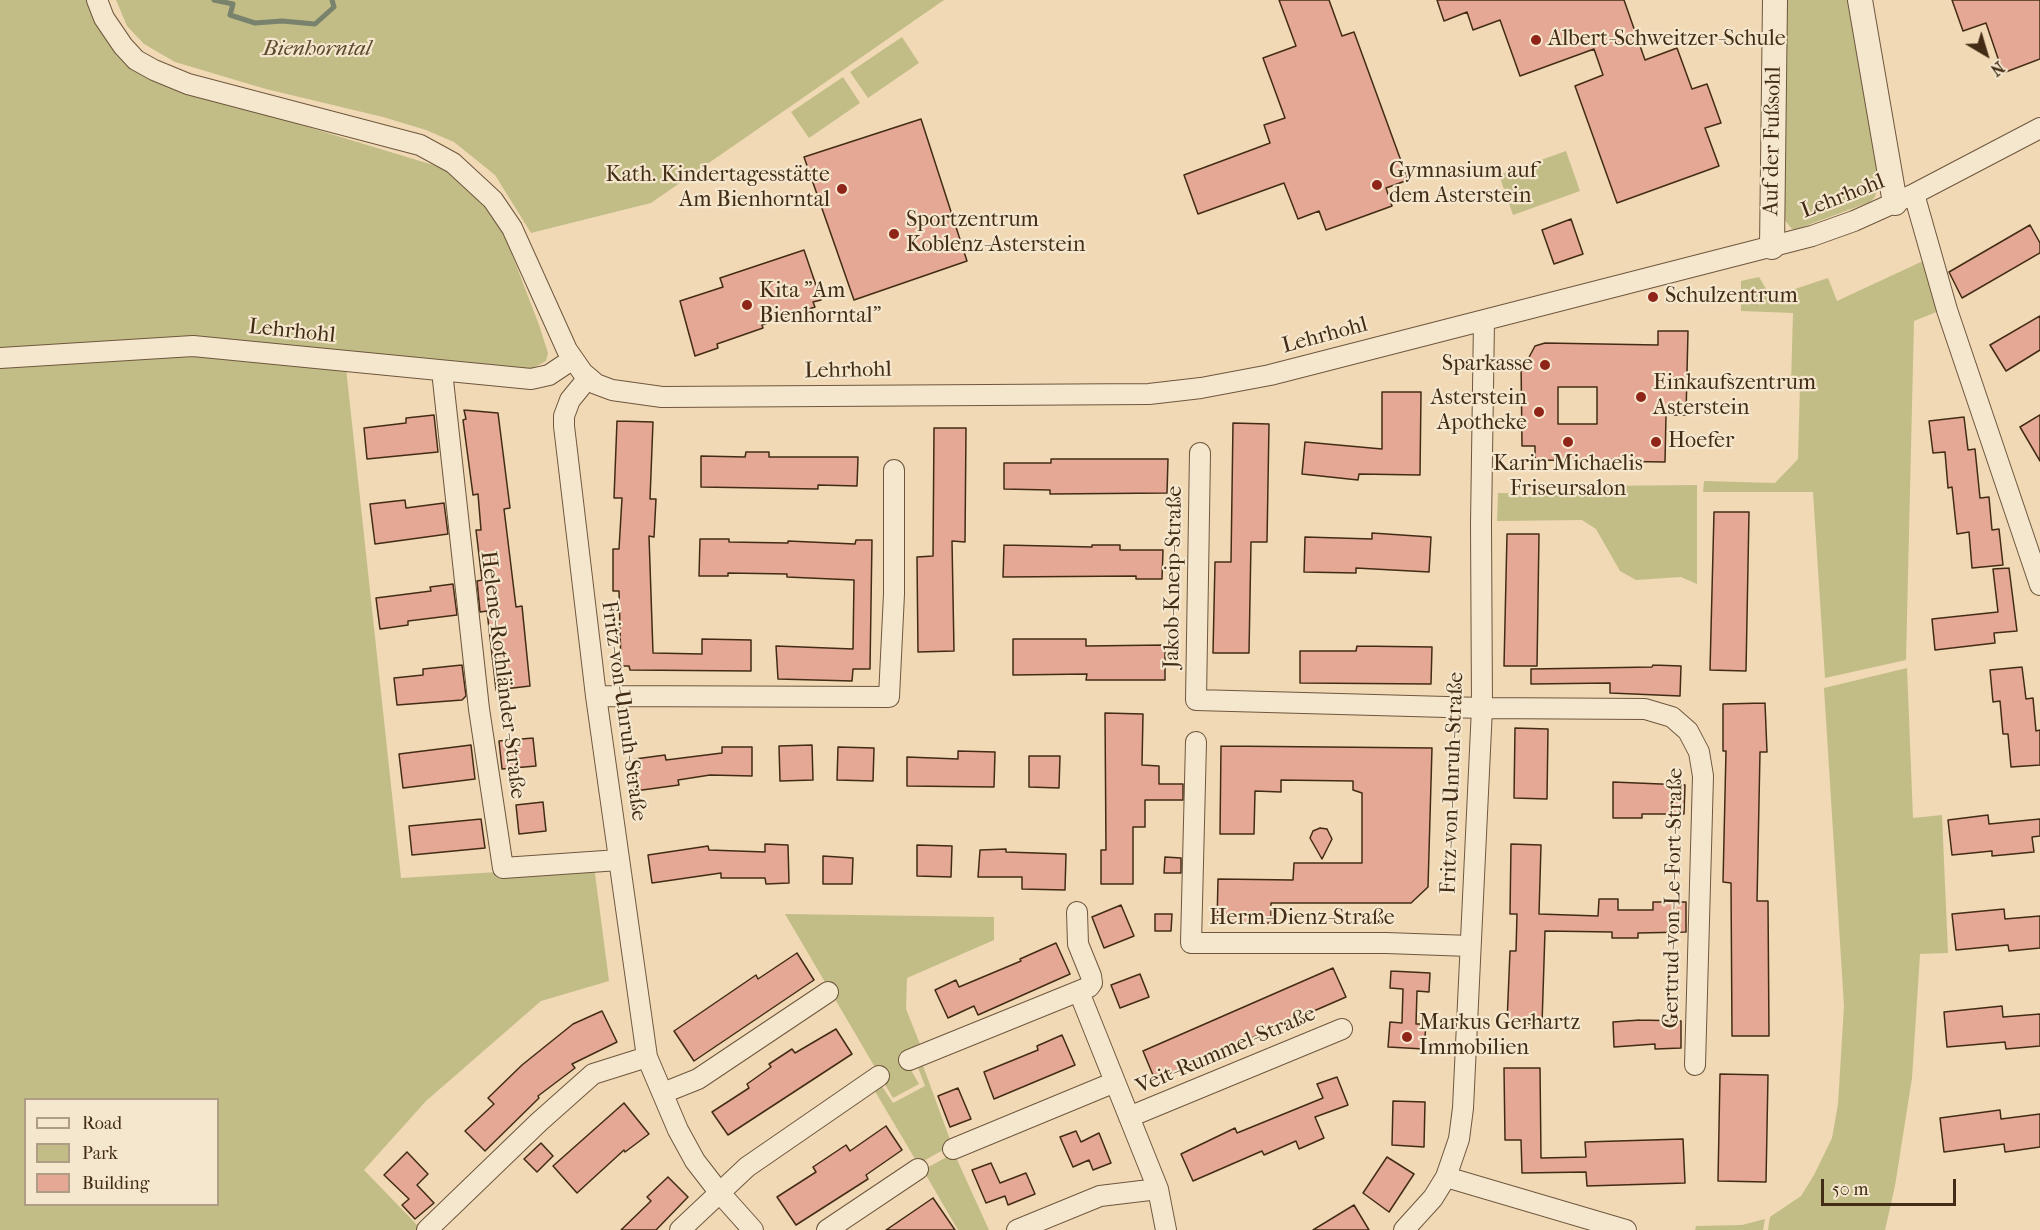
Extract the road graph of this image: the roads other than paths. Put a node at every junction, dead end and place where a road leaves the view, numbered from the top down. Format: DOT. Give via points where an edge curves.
graph roads {
  1 [pos="97,0"];
  2 [pos="1775,0"];
  3 [pos="1860,0"];
  4 [pos="2040,128"];
  5 [pos="1905,198"];
  6 [pos="1772,247"];
  7 [pos="1484,320"];
  8 [pos="0,358"];
  9 [pos="573,359"];
  10 [pos="442,371"];
  11 [pos="588,378"];
  12 [pos="1200,453"];
  13 [pos="894,470"];
  14 [pos="2040,585"];
  15 [pos="596,696"];
  16 [pos="1196,700"];
  17 [pos="1482,708"];
  18 [pos="1196,742"];
  19 [pos="619,860"];
  20 [pos="1077,912"];
  21 [pos="1470,946"];
  22 [pos="828,992"];
  23 [pos="1079,992"];
  24 [pos="1342,1029"];
  25 [pos="647,1057"];
  26 [pos="909,1060"];
  27 [pos="1695,1065"];
  28 [pos="879,1076"];
  29 [pos="1115,1082"];
  30 [pos="663,1093"];
  31 [pos="1129,1117"];
  32 [pos="953,1149"];
  33 [pos="918,1170"];
  34 [pos="1446,1177"];
  35 [pos="1158,1189"];
  36 [pos="719,1192"];
  37 [pos="427,1230"];
  38 [pos="680,1230"];
  39 [pos="753,1230"];
  40 [pos="827,1230"];
  41 [pos="1017,1230"];
  42 [pos="1166,1230"];
  43 [pos="1404,1230"];
  44 [pos="1626,1230"];
  1 -- 9 [label="street" via="123,46 136,60 154,70 188,84 420,145 453,163 493,200 512,228"];
  2 -- 6 [label="street, Auf der Fußsohl"];
  3 -- 5 [label="street"];
  4 -- 5 [label="street, Lehrhohl"];
  5 -- 6 [label="street, Lehrhohl" via="1812,236"];
  5 -- 14 [label="street"];
  6 -- 7 [label="street, Lehrhohl"];
  7 -- 11 [label="street, Lehrhohl" via="1270,375 1149,394 662,397 612,390"];
  7 -- 17 [label="street, Fritz-von-Unruh-Straße"];
  8 -- 10 [label="street, Lehrhohl" via="193,346"];
  9 -- 10 [label="street, Lehrhohl" via="549,375 531,380"];
  9 -- 11 [label="street"];
  10 -- 19 [label="street, Helene-Rothländer-Straße" via="479,709 503,868"];
  11 -- 15 [label="street, Fritz-von-Unruh-Straße" via="570,400 564,426"];
  12 -- 16 [label="street, Jakob-Kneip-Straße"];
  13 -- 15 [label="street" via="889,697"];
  15 -- 19 [label="street, Fritz-von-Unruh-Straße"];
  16 -- 17 [label="street, Gertrud-von-Le-Fort-Straße"];
  17 -- 21 [label="street, Fritz-von-Unruh-Straße"];
  17 -- 27 [label="street, Gertrud-von-Le-Fort-Straße" via="1645,709 1672,717 1688,731 1699,752 1703,776"];
  18 -- 21 [label="street, Herm-Dienz-Straße" via="1191,943"];
  19 -- 25 [label="street, Fritz-von-Unruh-Straße"];
  20 -- 23 [label="street" via="1078,944 1092,983"];
  21 -- 34 [label="street, Fritz-von-Unruh-Straße" via="1463,1108 1459,1139"];
  22 -- 30 [label="street" via="698,1079"];
  23 -- 26 [label="street"];
  23 -- 29 [label="street, Veit-Rummel-Straße"];
  24 -- 31 [label="street, Veit-Rummel-Straße"];
  25 -- 30 [label="street, Fritz-von-Unruh-Straße"];
  25 -- 37 [label="street" via="593,1074"];
  28 -- 36 [label="street" via="758,1158"];
  29 -- 31 [label="street, Veit-Rummel-Straße"];
  29 -- 32 [label="street, Veit-Rummel-Straße"];
  30 -- 36 [label="street, Fritz-von-Unruh-Straße" via="686,1145"];
  31 -- 35 [label="street, Veit-Rummel-Straße"];
  33 -- 40 [label="street"];
  34 -- 43 [label="street, Fritz-von-Unruh-Straße"];
  34 -- 44 [label="street"];
  35 -- 41 [label="street" via="1100,1196"];
  35 -- 42 [label="street, Veit-Rummel-Straße"];
  36 -- 38 [label="street"];
  36 -- 39 [label="street, Fritz-von-Unruh-Straße"];
}
